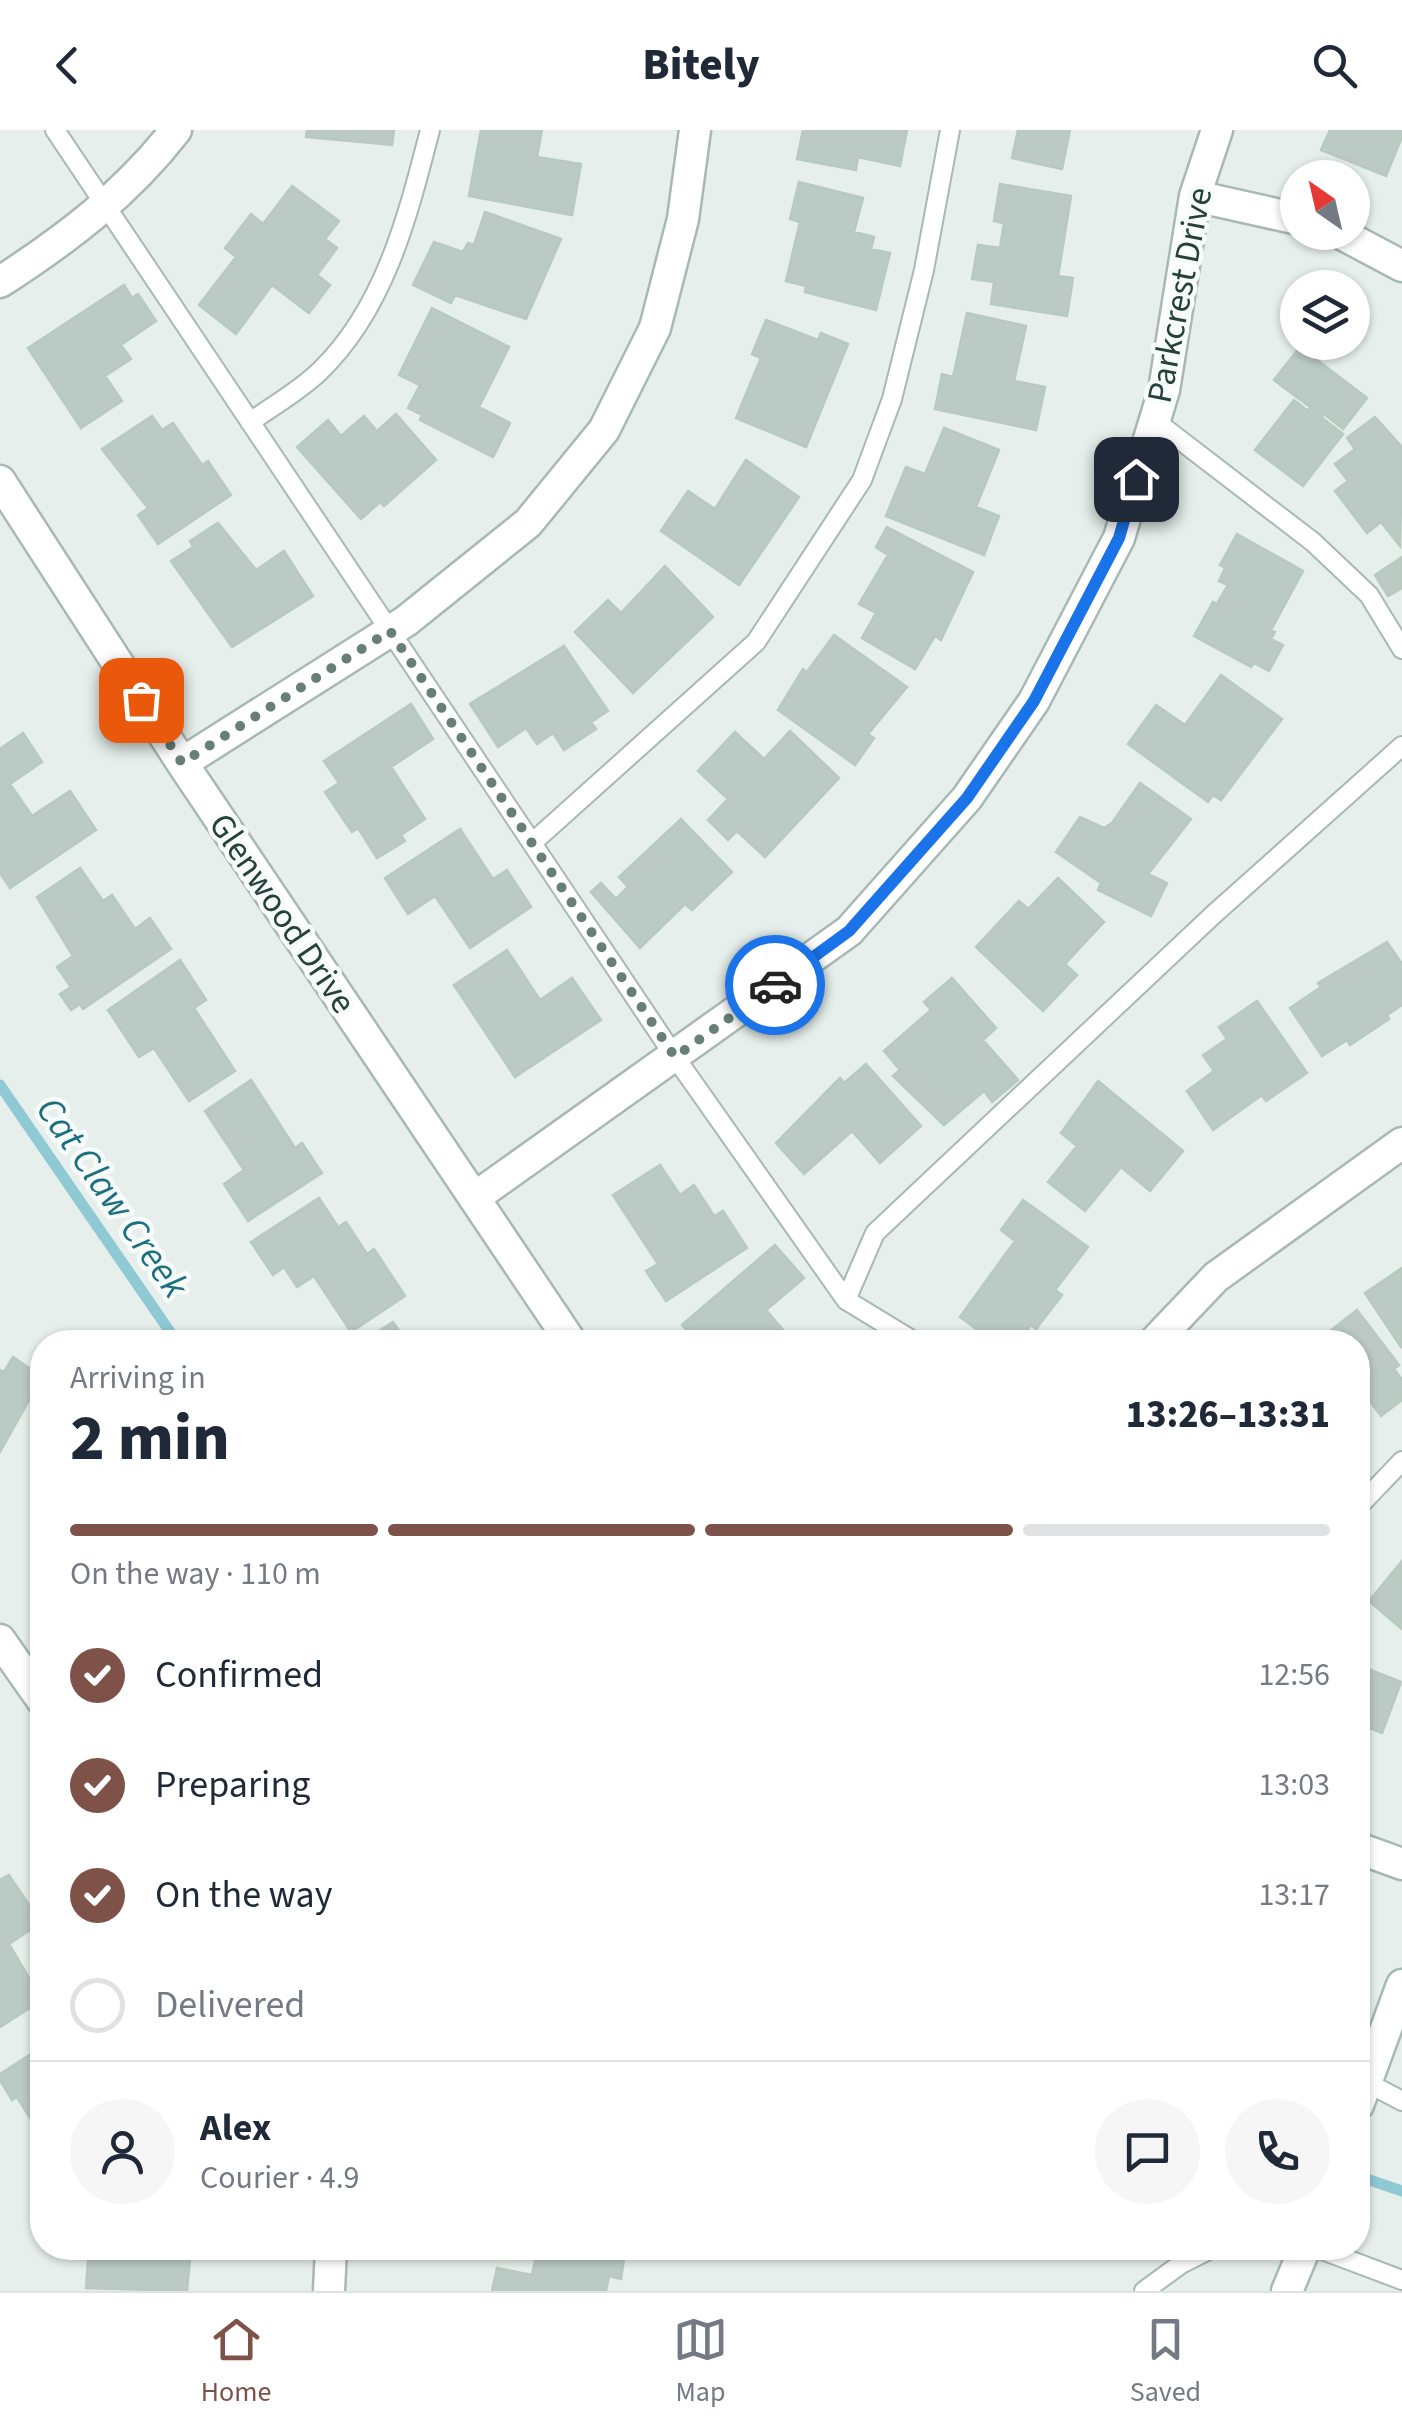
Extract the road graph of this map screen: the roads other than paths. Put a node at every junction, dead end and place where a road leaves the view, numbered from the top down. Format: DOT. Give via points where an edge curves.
graph roads {
  1 [pos="55,130"];
  2 [pos="176,130"];
  3 [pos="430,130"];
  4 [pos="695,130"];
  5 [pos="950,130"];
  6 [pos="1218,130"];
  7 [pos="1195,196"];
  8 [pos="105,206"];
  9 [pos="1280,215"];
  10 [pos="1370,249"];
  11 [pos="1402,266"];
  12 [pos="0,282"];
  13 [pos="1154,420"];
  14 [pos="250,422"];
  15 [pos="0,481"];
  16 [pos="390,631"];
  17 [pos="1402,649"];
  18 [pos="1402,746"];
  19 [pos="182,763"];
  20 [pos="532,843"];
  21 [pos="675,1057"];
  22 [pos="1402,1143"];
  23 [pos="474,1198"];
  24 [pos="846,1300"];
  25 [pos="563,1330"];
  26 [pos="895,1330"];
  27 [pos="1165,1330"];
  28 [pos="1402,1461"];
  29 [pos="1370,1494"];
  30 [pos="0,1640"];
  31 [pos="30,1683"];
  32 [pos="1370,1852"];
  33 [pos="1402,1864"];
  34 [pos="1402,1984"];
  35 [pos="1370,2071"];
  36 [pos="1370,2095"];
  37 [pos="1402,2101"];
  38 [pos="330,2260"];
  39 [pos="1189,2260"];
  40 [pos="1300,2260"];
  41 [pos="1349,2260"];
  42 [pos="1402,2280"];
  43 [pos="329,2291"];
  44 [pos="1144,2291"];
  45 [pos="1288,2291"];
  1 -- 8 [label="lane"];
  2 -- 8 [label="street" via="141,175"];
  3 -- 14 [label="lane" via="404,235 352,333 318,373"];
  4 -- 16 [label="street" via="655,328 604,430 528,523"];
  5 -- 20 [label="lane" via="892,399 862,480 756,642"];
  6 -- 7 [label="street, Parkcrest Drive"];
  7 -- 9 [label="street"];
  7 -- 13 [label="street, Parkcrest Drive"];
  8 -- 12 [label="street"];
  8 -- 14 [label="lane"];
  10 -- 11 [label="street"];
  13 -- 17 [label="lane" via="1313,542 1368,595"];
  13 -- 21 [label="street, Parkcrest Drive" via="1119,538 1034,701 967,798 849,931"];
  14 -- 16 [label="lane"];
  15 -- 19 [label="street, Glenwood Drive"];
  16 -- 19 [label="street"];
  16 -- 20 [label="lane"];
  18 -- 24 [label="lane" via="875,1234"];
  19 -- 23 [label="street, Glenwood Drive"];
  20 -- 21 [label="lane"];
  21 -- 23 [label="street, Parkcrest Drive"];
  21 -- 24 [label="lane"];
  22 -- 27 [label="street" via="1216,1277"];
  23 -- 25 [label="street, Glenwood Drive"];
  24 -- 26 [label="lane"];
  28 -- 29 [label="lane"];
  30 -- 31 [label="street"];
  32 -- 33 [label="street"];
  34 -- 35 [label="street"];
  36 -- 37 [label="lane"];
  38 -- 43 [label="street"];
  39 -- 44 [label="lane"];
  40 -- 45 [label="street"];
  41 -- 42 [label="lane"];
}
